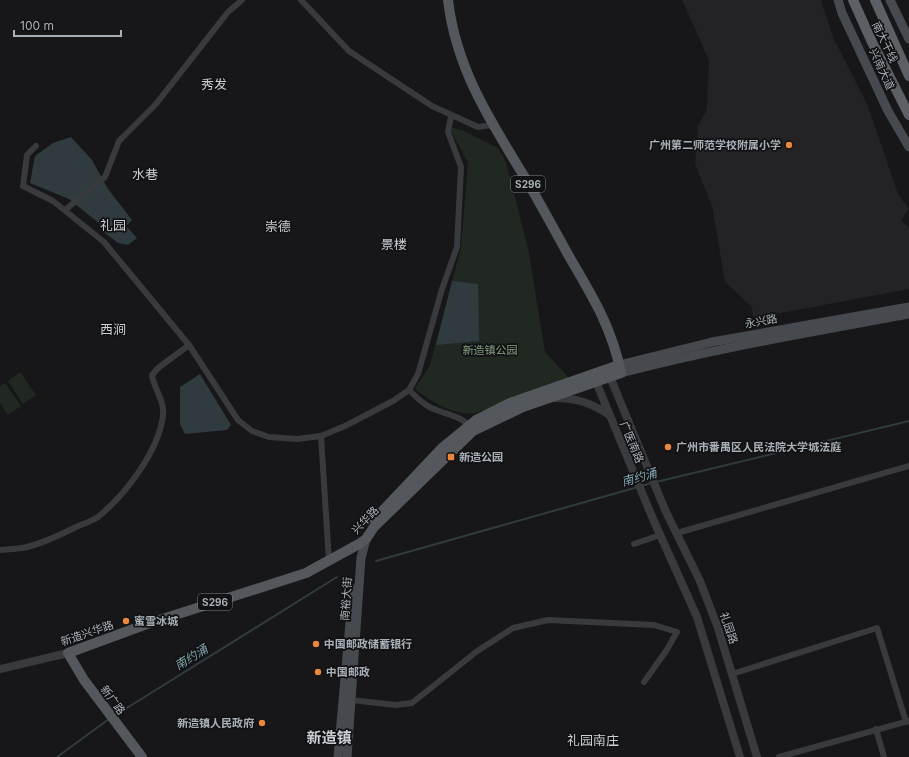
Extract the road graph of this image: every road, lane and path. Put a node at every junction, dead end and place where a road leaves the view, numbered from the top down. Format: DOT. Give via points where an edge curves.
graph roads {
  1 [pos="242,0"];
  2 [pos="302,0"];
  3 [pos="448,0"];
  4 [pos="838,0"];
  5 [pos="853,0"];
  6 [pos="875,0"];
  7 [pos="890,0"];
  8 [pos="909,39"];
  9 [pos="909,76"];
  10 [pos="909,115"];
  11 [pos="451,116"];
  12 [pos="492,125"];
  13 [pos="36,146"];
  14 [pos="909,147"];
  15 [pos="65,210"];
  16 [pos="909,307"];
  17 [pos="909,314"];
  18 [pos="189,345"];
  19 [pos="620,369"];
  20 [pos="608,373"];
  21 [pos="594,378"];
  22 [pos="408,390"];
  23 [pos="548,398"];
  24 [pos="608,414"];
  25 [pos="471,428"];
  26 [pos="321,436"];
  27 [pos="909,466"];
  28 [pos="666,512"];
  29 [pos="677,533"];
  30 [pos="660,535"];
  31 [pos="362,541"];
  32 [pos="634,544"];
  33 [pos="0,550"];
  34 [pos="329,561"];
  35 [pos="68,653"];
  36 [pos="0,670"];
  37 [pos="732,674"];
  38 [pos="644,682"];
  39 [pos="351,700"];
  40 [pos="908,721"];
  41 [pos="876,729"];
  42 [pos="142,757"];
  43 [pos="338,757"];
  44 [pos="347,757"];
  45 [pos="740,757"];
  46 [pos="757,757"];
  47 [pos="779,757"];
  48 [pos="884,757"];
  1 -- 15 [label="street" via="228,12 156,104 119,141 106,177"];
  2 -- 11 [label="street" via="349,51"];
  3 -- 12 [label="main road, S296" via="461,59"];
  4 -- 14 [label="main road, 兴南大道" via="888,111"];
  5 -- 10 [label="highway, 南大干线"];
  6 -- 9 [label="highway, 南大干线"];
  7 -- 8 [label="main road"];
  11 -- 12 [label="street" via="478,127"];
  11 -- 22 [label="street" via="448,132 461,167 457,247 442,289 418,374"];
  12 -- 19 [label="main road, S296" via="596,303 616,348"];
  13 -- 15 [label="street" via="27,155 24,186"];
  15 -- 18 [label="street" via="104,242"];
  16 -- 19 [label="main road, 永兴路" via="712,342"];
  17 -- 19 [label="main road, 永兴路"];
  18 -- 26 [label="street" via="238,420 252,431 269,438"];
  18 -- 33 [label="street" via="152,375 161,399 163,415 154,444 140,471 124,492 97,518 27,547"];
  19 -- 20 [label="main road, 兴华路 / S296"];
  20 -- 21 [label="main road, 兴华路 / S296"];
  20 -- 28 [label="street, 广医南路"];
  21 -- 23 [label="main road, 兴华路 / S296"];
  21 -- 24 [label="street, 广医南路"];
  21 -- 25 [label="main road, 兴华路 / S296" via="510,403"];
  22 -- 25 [label="street" via="443,414 461,418"];
  22 -- 26 [label="street" via="374,412"];
  23 -- 24 [label="street" via="573,398 592,404"];
  23 -- 25 [label="main road, 兴华路 / S296"];
  24 -- 30 [label="street, 广医南路"];
  25 -- 31 [label="main road, 兴华路 / S296"];
  26 -- 34 [label="street"];
  27 -- 29 [label="street"];
  28 -- 29 [label="street, 礼园路"];
  29 -- 37 [label="street, 礼园路" via="700,581"];
  30 -- 32 [label="street"];
  30 -- 45 [label="street" via="697,617"];
  31 -- 34 [label="main road, 新造兴华路 / S296"];
  31 -- 39 [label="main road, 南裕大街"];
  31 -- 43 [label="main road, 南裕大街"];
  34 -- 35 [label="main road, 新造兴华路 / S296" via="306,573 147,624"];
  35 -- 36 [label="street, 新造兴华路"];
  35 -- 42 [label="main road, 新广路" via="102,706"];
  37 -- 40 [label="street" via="877,628"];
  37 -- 46 [label="street, 礼园路"];
  38 -- 39 [label="street" via="677,632 654,625 548,620 513,628 476,652 412,703 396,705"];
  39 -- 44 [label="main road, 南裕大街"];
  40 -- 41 [label="street"];
  41 -- 47 [label="street"];
  41 -- 48 [label="street"];
}
